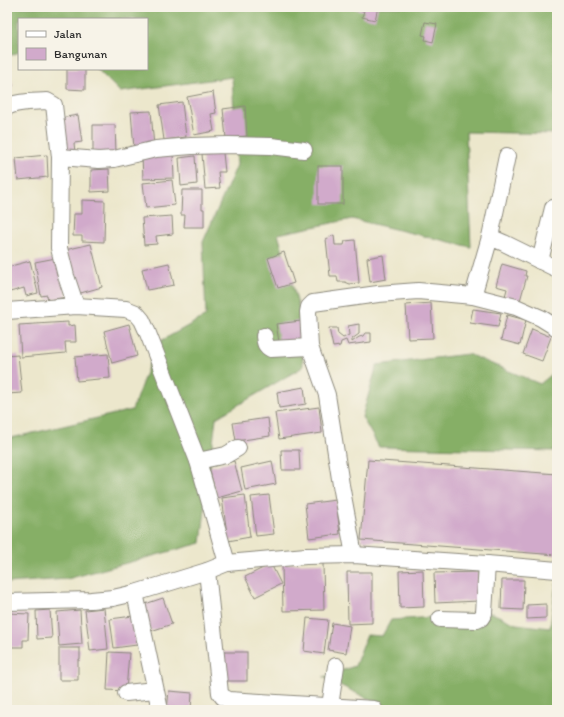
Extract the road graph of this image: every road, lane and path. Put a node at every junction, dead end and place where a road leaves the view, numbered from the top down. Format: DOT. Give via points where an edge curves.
graph roads {
  1 [pos="7,107"];
  2 [pos="304,150"];
  3 [pos="507,156"];
  4 [pos="60,157"];
  5 [pos="553,208"];
  6 [pos="490,237"];
  7 [pos="540,261"];
  8 [pos="557,269"];
  9 [pos="472,296"];
  10 [pos="76,306"];
  11 [pos="7,311"];
  12 [pos="557,328"];
  13 [pos="264,336"];
  14 [pos="310,347"];
  15 [pos="238,448"];
  16 [pos="198,461"];
  17 [pos="354,555"];
  18 [pos="227,563"];
  19 [pos="487,564"];
  20 [pos="557,570"];
  21 [pos="207,571"];
  22 [pos="135,593"];
  23 [pos="7,602"];
  24 [pos="440,619"];
  25 [pos="336,666"];
  26 [pos="156,690"];
  27 [pos="126,694"];
  28 [pos="330,706"];
  29 [pos="160,710"];
  30 [pos="374,710"];
  1 -- 4 [label="street" via="47,101 52,103"];
  2 -- 4 [label="street" via="271,146 191,146 156,149 114,159"];
  3 -- 6 [label="street"];
  4 -- 10 [label="street" via="59,248"];
  5 -- 7 [label="street"];
  6 -- 7 [label="street"];
  6 -- 9 [label="street"];
  7 -- 8 [label="street"];
  9 -- 12 [label="street" via="522,309"];
  9 -- 14 [label="street" via="418,291 313,303 308,309"];
  10 -- 11 [label="street"];
  10 -- 16 [label="street" via="126,309 136,313 142,320"];
  13 -- 14 [label="street" via="265,344 271,349"];
  14 -- 17 [label="street" via="327,395"];
  15 -- 16 [label="street" via="226,455"];
  16 -- 18 [label="street"];
  17 -- 18 [label="street" via="306,556"];
  17 -- 19 [label="street"];
  18 -- 21 [label="street"];
  19 -- 20 [label="street"];
  19 -- 24 [label="street" via="484,614 481,618"];
  21 -- 22 [label="street"];
  21 -- 28 [label="street" via="220,693 223,697 229,700"];
  22 -- 23 [label="street" via="90,600"];
  22 -- 26 [label="street"];
  25 -- 28 [label="street"];
  26 -- 27 [label="street"];
  26 -- 29 [label="street"];
  28 -- 30 [label="street"];
}
